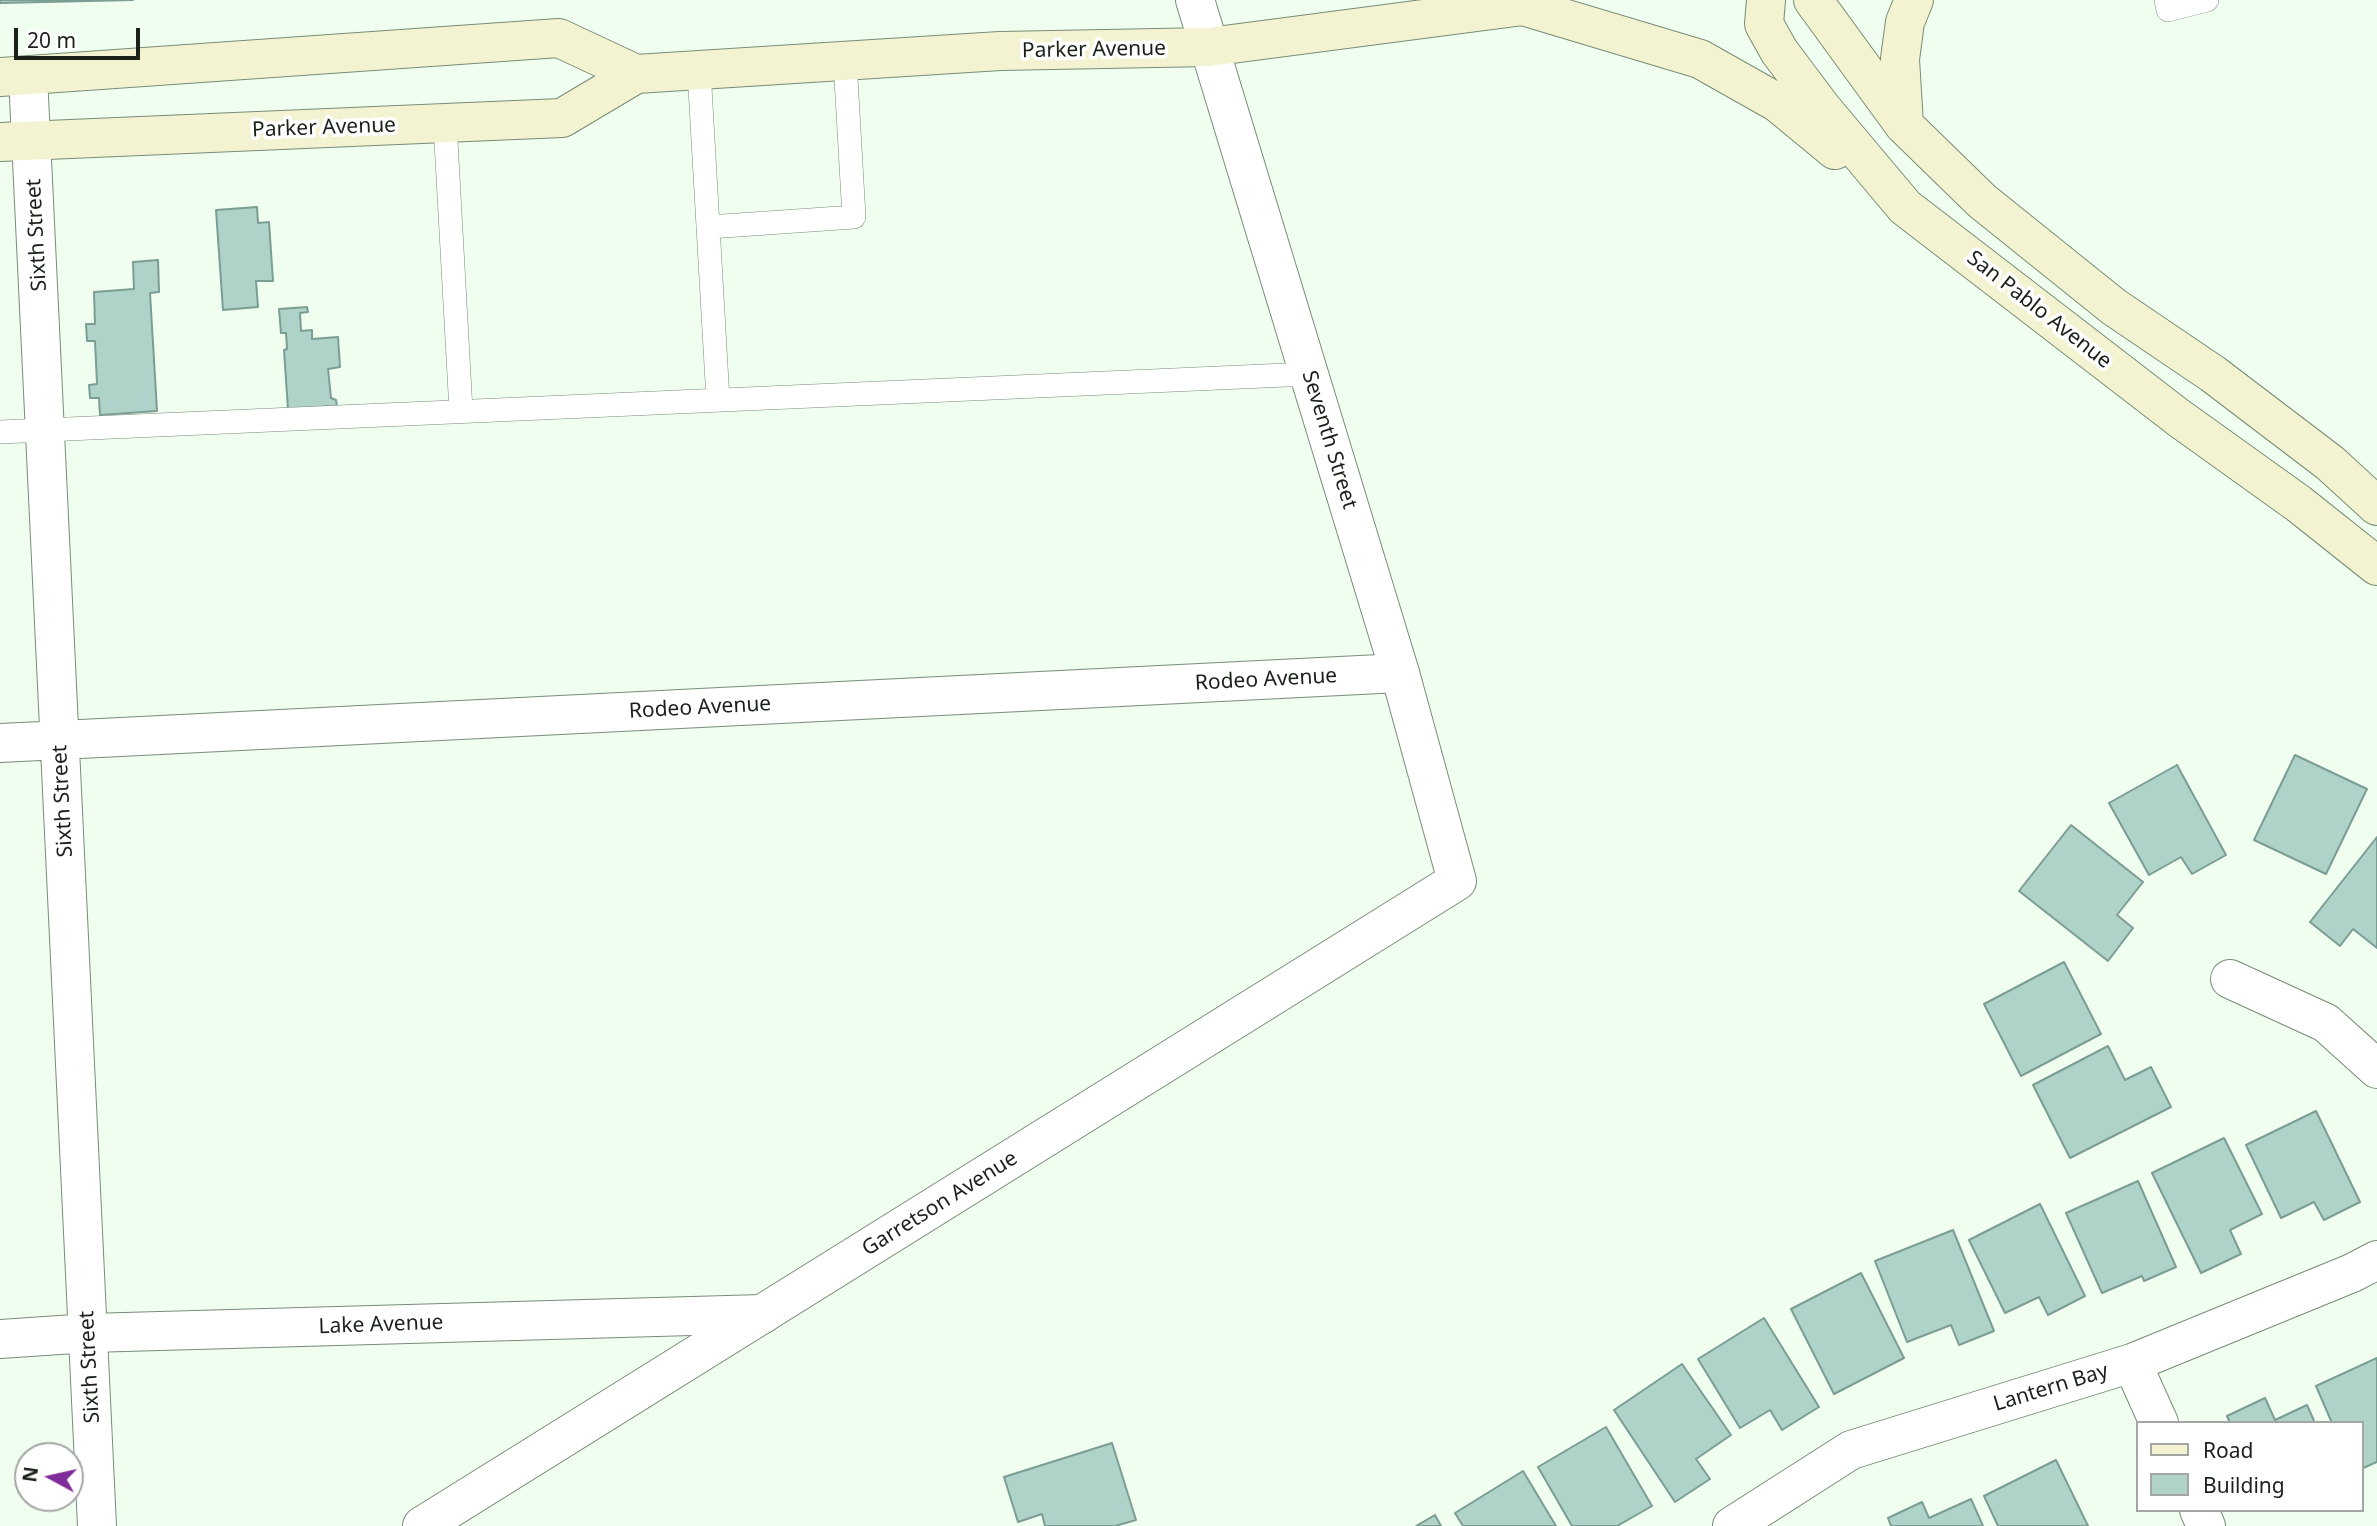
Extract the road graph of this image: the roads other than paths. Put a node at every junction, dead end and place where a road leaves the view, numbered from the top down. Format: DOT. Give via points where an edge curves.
graph roads {
  1 [pos="1195,0"];
  2 [pos="1766,0"];
  3 [pos="1813,0"];
  4 [pos="1914,0"];
  5 [pos="2166,0"];
  6 [pos="2207,0"];
  7 [pos="1536,3"];
  8 [pos="1209,47"];
  9 [pos="845,61"];
  10 [pos="699,70"];
  11 [pos="636,74"];
  12 [pos="14,77"];
  13 [pos="445,123"];
  14 [pos="1904,125"];
  15 [pos="16,141"];
  16 [pos="1905,207"];
  17 [pos="709,227"];
  18 [pos="1309,374"];
  19 [pos="718,400"];
  20 [pos="461,411"];
  21 [pos="46,430"];
  22 [pos="0,432"];
  23 [pos="2377,506"];
  24 [pos="2377,566"];
  25 [pos="1400,673"];
  26 [pos="60,740"];
  27 [pos="0,743"];
  28 [pos="1457,881"];
  29 [pos="2230,979"];
  30 [pos="2377,1069"];
  31 [pos="2377,1259"];
  32 [pos="763,1314"];
  33 [pos="89,1333"];
  34 [pos="0,1339"];
  35 [pos="2132,1363"];
  36 [pos="2158,1421"];
  37 [pos="97,1526"];
  38 [pos="422,1526"];
  39 [pos="1732,1526"];
  1 -- 8 [label="street, Seventh Street"];
  2 -- 16 [label="main road, San Pablo Avenue" via="1764,24 1779,51"];
  3 -- 14 [label="main road"];
  4 -- 14 [label="main road" via="1905,22 1900,59"];
  5 -- 6 [label="lane" via="2168,10"];
  7 -- 8 [label="main road, Parker Avenue"];
  7 -- 16 [label="main road" via="1700,60 1778,103"];
  8 -- 9 [label="main road, Parker Avenue" via="1000,51"];
  8 -- 18 [label="street, Seventh Street"];
  9 -- 10 [label="main road, Parker Avenue"];
  9 -- 17 [label="lane" via="854,217"];
  10 -- 11 [label="main road, Parker Avenue"];
  10 -- 17 [label="lane"];
  11 -- 12 [label="main road, Parker Avenue" via="559,38"];
  11 -- 13 [label="main road, Parker Avenue" via="562,118"];
  12 -- 15 [label="street, Sixth Street"];
  13 -- 15 [label="main road, Parker Avenue"];
  13 -- 20 [label="lane"];
  14 -- 23 [label="main road" via="1982,201 2114,307 2213,374 2330,463"];
  15 -- 21 [label="street, Sixth Street"];
  16 -- 24 [label="main road, San Pablo Avenue"];
  17 -- 19 [label="lane"];
  18 -- 19 [label="lane"];
  18 -- 25 [label="street, Seventh Street"];
  19 -- 20 [label="lane"];
  20 -- 21 [label="lane"];
  21 -- 22 [label="lane"];
  21 -- 26 [label="street, Sixth Street"];
  25 -- 26 [label="street, Rodeo Avenue"];
  25 -- 28 [label="street, Seventh Street"];
  26 -- 27 [label="street, Rodeo Avenue"];
  26 -- 33 [label="street, Sixth Street"];
  28 -- 32 [label="street, Garretson Avenue"];
  29 -- 30 [label="street" via="2326,1023"];
  31 -- 35 [label="street, Lantern Bay"];
  32 -- 33 [label="street, Lake Avenue"];
  32 -- 38 [label="street, Garretson Avenue"];
  33 -- 34 [label="street, Lake Avenue"];
  33 -- 37 [label="street, Sixth Street"];
  35 -- 36 [label="street"];
  35 -- 39 [label="street, Lantern Bay" via="1851,1450"];
}
